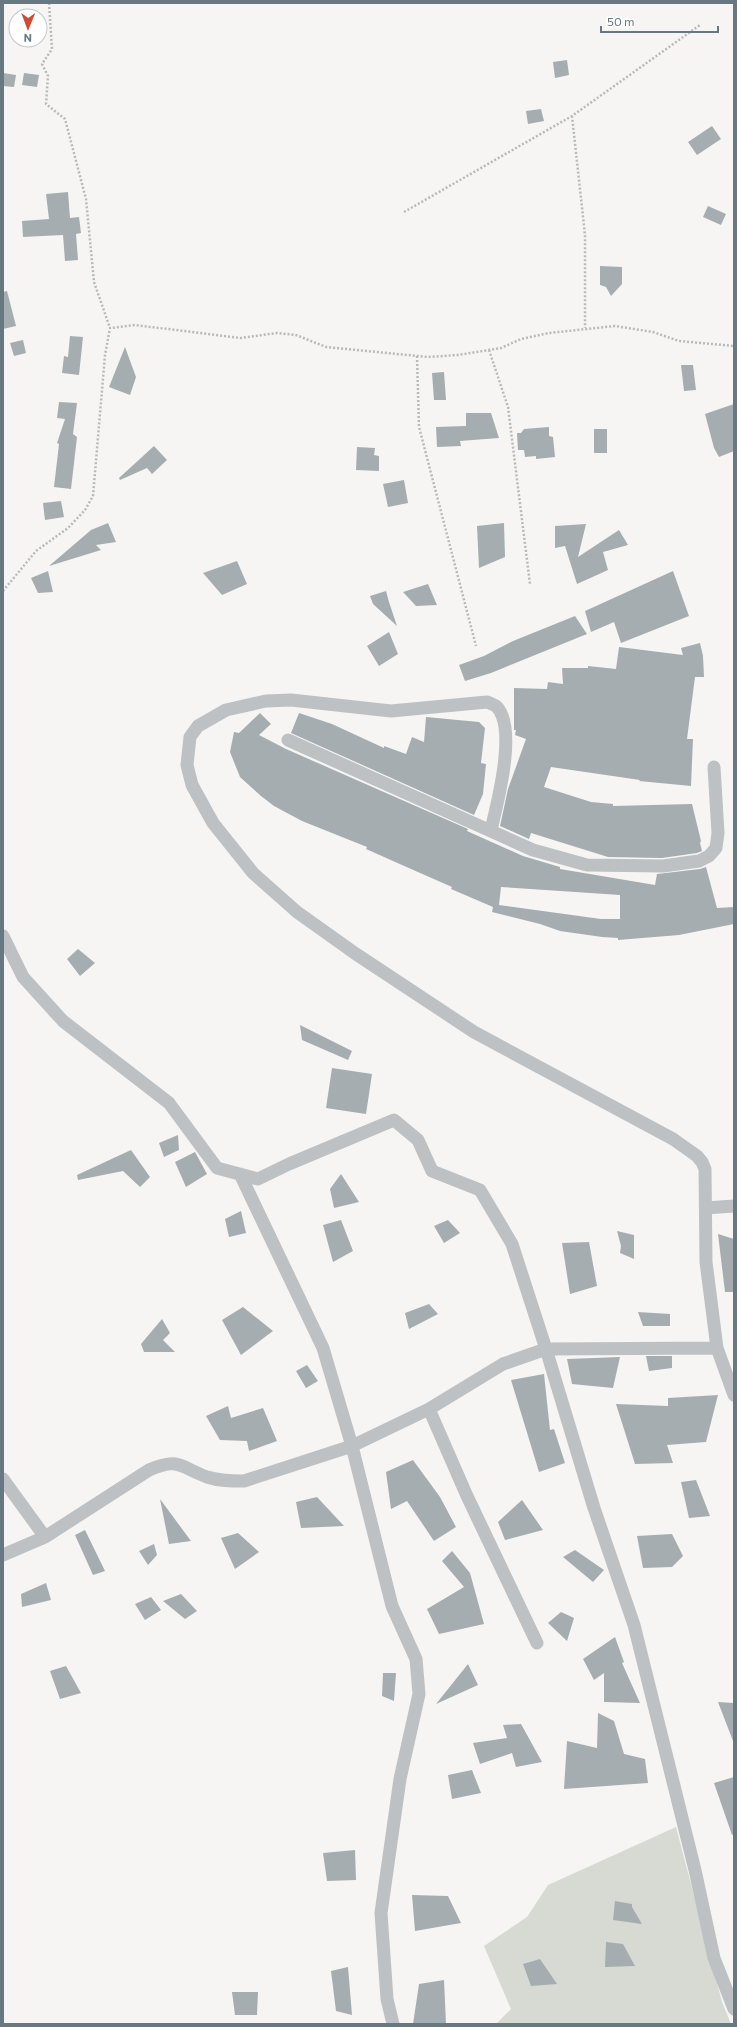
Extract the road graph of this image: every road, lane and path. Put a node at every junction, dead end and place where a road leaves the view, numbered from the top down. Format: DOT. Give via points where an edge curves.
graph roads {
  1 [pos="49,3"];
  2 [pos="700,25"];
  3 [pos="572,116"];
  4 [pos="404,212"];
  5 [pos="110,328"];
  6 [pos="586,328"];
  7 [pos="734,346"];
  8 [pos="489,350"];
  9 [pos="417,356"];
  10 [pos="530,584"];
  11 [pos="3,591"];
  12 [pos="476,646"];
  13 [pos="288,740"];
  14 [pos="714,767"];
  15 [pos="491,830"];
  16 [pos="3,936"];
  17 [pos="240,1174"];
  18 [pos="734,1206"];
  19 [pos="706,1208"];
  20 [pos="717,1348"];
  21 [pos="546,1349"];
  22 [pos="733,1390"];
  23 [pos="429,1409"];
  24 [pos="352,1446"];
  25 [pos="3,1479"];
  26 [pos="46,1537"];
  27 [pos="3,1555"];
  28 [pos="537,1643"];
  29 [pos="734,2009"];
  30 [pos="393,2024"];
  1 -- 5 [label="path" via="52,49 42,64 48,76 46,104 65,119 86,199 94,282"];
  2 -- 3 [label="path"];
  3 -- 4 [label="path"];
  3 -- 6 [label="path" via="585,235"];
  5 -- 9 [label="path" via="135,325 241,338 277,333 296,335 326,346"];
  5 -- 11 [label="path" via="105,355 94,496 68,528 36,551"];
  6 -- 7 [label="path" via="615,326 653,332 679,341"];
  6 -- 8 [label="path" via="521,339 501,348"];
  8 -- 9 [label="path" via="458,355"];
  8 -- 10 [label="path" via="508,407"];
  9 -- 12 [label="path" via="419,427"];
  13 -- 15 [label="street"];
  14 -- 15 [label="street" via="718,833 716,848 709,856 699,861 663,866 587,865 533,850"];
  15 -- 19 [label="street" via="505,766 505,724 496,706 487,702 391,711 291,700 266,701 226,710 198,726 190,737 187,765 192,785 213,823 253,874 297,912 474,1032 679,1143 696,1156 705,1169"];
  16 -- 17 [label="street" via="23,977 63,1021 169,1103 217,1168"];
  17 -- 21 [label="street" via="258,1179 394,1120 418,1140 432,1170 480,1190 512,1244"];
  17 -- 24 [label="street" via="323,1348"];
  18 -- 19 [label="street"];
  19 -- 20 [label="street" via="706,1262"];
  20 -- 21 [label="street"];
  20 -- 22 [label="street"];
  21 -- 23 [label="street" via="503,1364"];
  21 -- 29 [label="street" via="594,1508 634,1625 695,1870 714,1958"];
  23 -- 24 [label="street"];
  23 -- 28 [label="street"];
  24 -- 26 [label="street" via="244,1481 207,1477 179,1464 165,1463 148,1470"];
  24 -- 30 [label="street" via="392,1606 416,1659 419,1694 400,1779 381,1913 387,1999"];
  25 -- 26 [label="street"];
  26 -- 27 [label="street"];
}
